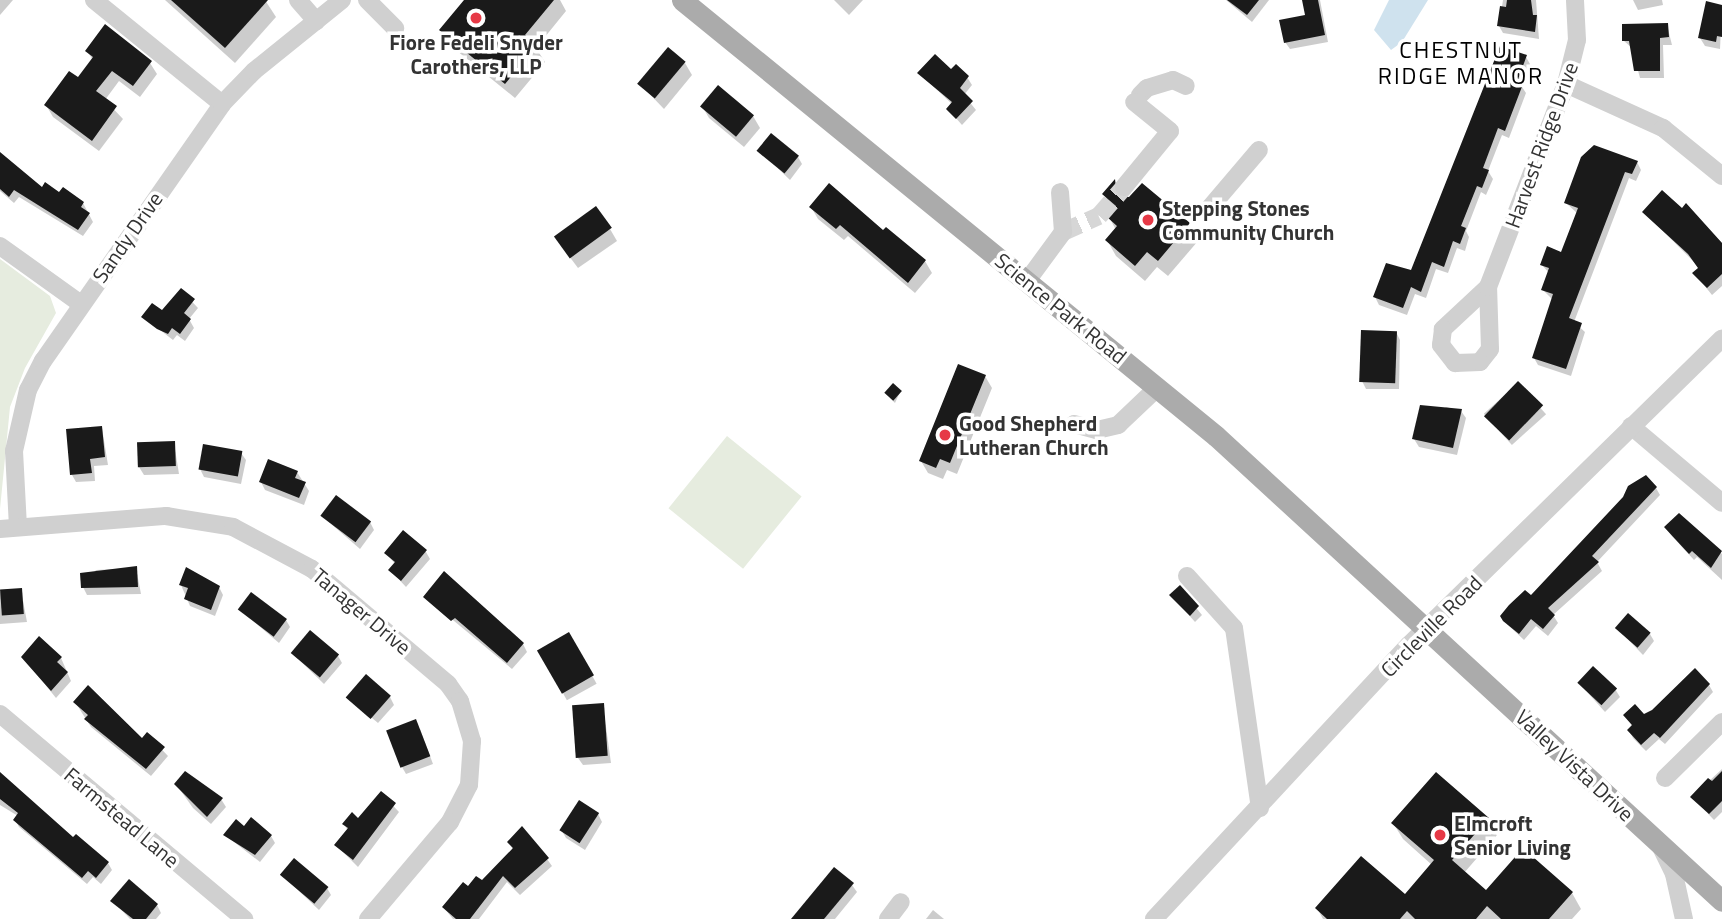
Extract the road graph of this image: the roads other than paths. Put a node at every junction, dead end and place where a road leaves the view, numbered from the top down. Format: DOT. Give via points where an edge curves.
graph roads {
  1 [pos="94,0"];
  2 [pos="298,0"];
  3 [pos="342,0"];
  4 [pos="367,0"];
  5 [pos="682,0"];
  6 [pos="1575,0"];
  7 [pos="316,21"];
  8 [pos="395,28"];
  9 [pos="1566,83"];
  10 [pos="1186,86"];
  11 [pos="222,104"];
  12 [pos="1259,149"];
  13 [pos="1722,176"];
  14 [pos="1124,187"];
  15 [pos="1060,192"];
  16 [pos="1207,211"];
  17 [pos="0,246"];
  18 [pos="1027,281"];
  19 [pos="1488,287"];
  20 [pos="81,304"];
  21 [pos="1722,339"];
  22 [pos="1158,387"];
  23 [pos="1074,424"];
  24 [pos="1631,426"];
  25 [pos="1722,503"];
  26 [pos="9,528"];
  27 [pos="1187,576"];
  28 [pos="1430,628"];
  29 [pos="0,714"];
  30 [pos="1722,722"];
  31 [pos="1665,778"];
  32 [pos="1260,808"];
  33 [pos="1660,844"];
  34 [pos="1722,901"];
  35 [pos="901,902"];
  36 [pos="244,919"];
  37 [pos="368,919"];
  38 [pos="888,919"];
  39 [pos="1154,919"];
  40 [pos="1684,919"];
  1 -- 11 [label="street"];
  2 -- 7 [label="street"];
  3 -- 7 [label="street, Sandy Drive"];
  4 -- 8 [label="street"];
  5 -- 18 [label="main road, Science Park Road"];
  6 -- 9 [label="street, Harvest Ridge Drive" via="1577,40"];
  7 -- 11 [label="street, Sandy Drive" via="254,71"];
  9 -- 13 [label="street" via="1663,128"];
  9 -- 19 [label="street, Harvest Ridge Drive"];
  10 -- 14 [label="street" via="1173,80 1147,88 1137,98 1170,131"];
  11 -- 20 [label="street, Sandy Drive"];
  12 -- 16 [label="street"];
  15 -- 18 [label="street" via="1063,232"];
  17 -- 20 [label="street"];
  18 -- 22 [label="main road, Science Park Road"];
  20 -- 26 [label="street, Sandy Drive" via="43,361 18,423"];
  21 -- 24 [label="street, Circleville Road"];
  22 -- 23 [label="street" via="1118,425 1097,430"];
  22 -- 28 [label="main road, Science Park Road"];
  24 -- 25 [label="street"];
  24 -- 28 [label="street, Circleville Road"];
  26 -- 37 [label="street, Tanager Drive" via="166,516 233,527 312,569 448,684 460,701 472,741 469,785 450,822"];
  27 -- 32 [label="street" via="1234,628"];
  28 -- 32 [label="street, Circleville Road"];
  28 -- 33 [label="main road, Valley Vista Drive"];
  29 -- 36 [label="street, Farmstead Lane"];
  30 -- 31 [label="street"];
  32 -- 39 [label="street, Circleville Road"];
  33 -- 34 [label="main road, Valley Vista Drive"];
  33 -- 40 [label="street" via="1674,874"];
  35 -- 38 [label="street"];
}
